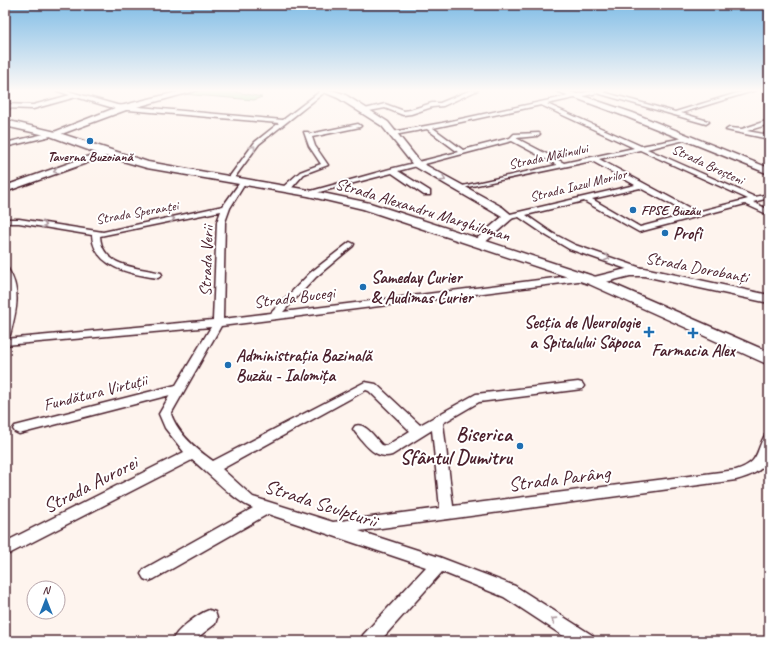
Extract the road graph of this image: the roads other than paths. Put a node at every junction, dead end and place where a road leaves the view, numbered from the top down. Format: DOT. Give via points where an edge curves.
graph roads {
  1 [pos="10,120"];
  2 [pos="90,120"];
  3 [pos="263,120"];
  4 [pos="379,120"];
  5 [pos="464,120"];
  6 [pos="578,120"];
  7 [pos="643,120"];
  8 [pos="700,120"];
  9 [pos="284,122"];
  10 [pos="706,122"];
  11 [pos="769,122"];
  12 [pos="5,123"];
  13 [pos="358,126"];
  14 [pos="429,128"];
  15 [pos="729,130"];
  16 [pos="737,132"];
  17 [pos="394,133"];
  18 [pos="53,134"];
  19 [pos="537,134"];
  20 [pos="769,137"];
  21 [pos="687,138"];
  22 [pos="513,139"];
  23 [pos="5,145"];
  24 [pos="643,149"];
  25 [pos="462,152"];
  26 [pos="106,153"];
  27 [pos="593,159"];
  28 [pos="417,164"];
  29 [pos="563,166"];
  30 [pos="392,170"];
  31 [pos="769,171"];
  32 [pos="237,181"];
  33 [pos="642,185"];
  34 [pos="460,188"];
  35 [pos="5,189"];
  36 [pos="286,189"];
  37 [pos="308,193"];
  38 [pos="427,193"];
  39 [pos="769,196"];
  40 [pos="586,199"];
  41 [pos="755,200"];
  42 [pos="746,202"];
  43 [pos="226,208"];
  44 [pos="769,213"];
  45 [pos="522,215"];
  46 [pos="696,215"];
  47 [pos="509,217"];
  48 [pos="5,221"];
  49 [pos="96,234"];
  50 [pos="478,243"];
  51 [pos="350,244"];
  52 [pos="5,271"];
  53 [pos="644,272"];
  54 [pos="158,275"];
  55 [pos="590,279"];
  56 [pos="769,299"];
  57 [pos="274,316"];
  58 [pos="218,323"];
  59 [pos="5,335"];
  60 [pos="5,342"];
  61 [pos="769,359"];
  62 [pos="578,386"];
  63 [pos="180,388"];
  64 [pos="437,421"];
  65 [pos="19,428"];
  66 [pos="359,429"];
  67 [pos="419,432"];
  68 [pos="769,438"];
  69 [pos="193,454"];
  70 [pos="212,468"];
  71 [pos="266,508"];
  72 [pos="447,512"];
  73 [pos="333,528"];
  74 [pos="5,549"];
  75 [pos="439,564"];
  76 [pos="149,574"];
  77 [pos="209,618"];
  78 [pos="180,641"];
  79 [pos="369,641"];
  80 [pos="586,641"];
  1 -- 18 [label="main road" via="48,128"];
  2 -- 18 [label="main road"];
  3 -- 9 [label="street"];
  4 -- 17 [label="main road"];
  5 -- 14 [label="street"];
  6 -- 24 [label="street, Strada Broșteni"];
  7 -- 21 [label="main road"];
  8 -- 10 [label="street"];
  32 -- 9 [label="street, Strada Verii, one-way" via="257,143"];
  11 -- 16 [label="street"];
  12 -- 18 [label="main road"];
  13 -- 36 [label="street" via="307,134 324,165 302,173"];
  14 -- 17 [label="street"];
  14 -- 25 [label="street"];
  15 -- 16 [label="street"];
  16 -- 20 [label="street"];
  17 -- 28 [label="main road"];
  18 -- 23 [label="street"];
  18 -- 26 [label="main road, Strada Alexandru Marghiloman"];
  19 -- 22 [label="street" via="514,136"];
  21 -- 24 [label="street, Strada Mălinului"];
  21 -- 31 [label="main road"];
  22 -- 25 [label="street"];
  22 -- 29 [label="street"];
  24 -- 27 [label="street, Strada Mălinului"];
  24 -- 41 [label="street, Strada Broșteni"];
  25 -- 28 [label="street"];
  26 -- 32 [label="main road, Strada Alexandru Marghiloman" via="168,170"];
  26 -- 35 [label="main road, one-way"];
  27 -- 29 [label="street, Strada Mălinului"];
  27 -- 33 [label="street"];
  28 -- 30 [label="street"];
  28 -- 34 [label="main road, one-way"];
  29 -- 34 [label="street, Strada Mălinului"];
  30 -- 37 [label="street"];
  30 -- 38 [label="street"];
  32 -- 36 [label="main road, Strada Alexandru Marghiloman"];
  32 -- 43 [label="street, Strada Verii"];
  33 -- 40 [label="street, Strada Iazul Morilor"];
  33 -- 46 [label="street"];
  34 -- 47 [label="main road"];
  36 -- 37 [label="main road, Strada Alexandru Marghiloman"];
  37 -- 50 [label="main road, Strada Alexandru Marghiloman" via="366,206"];
  39 -- 41 [label="street"];
  40 -- 45 [label="street, Strada Iazul Morilor"];
  40 -- 46 [label="street" via="639,230"];
  41 -- 42 [label="street"];
  42 -- 44 [label="street"];
  42 -- 46 [label="street"];
  49 -- 43 [label="street, Strada Speranței, one-way"];
  43 -- 58 [label="street, Strada Verii" via="221,222"];
  45 -- 47 [label="street, Strada Iazul Morilor"];
  45 -- 53 [label="street, Strada Iazul Morilor, one-way" via="550,236 570,246"];
  47 -- 50 [label="main road"];
  48 -- 49 [label="street, Strada Speranței, one-way"];
  49 -- 54 [label="street" via="96,246 116,265 131,272"];
  50 -- 55 [label="main road, Strada Alexandru Marghiloman"];
  51 -- 57 [label="street" via="313,275"];
  52 -- 59 [label="street" via="14,296 14,306"];
  53 -- 55 [label="main road, Strada Dorobanți"];
  53 -- 56 [label="main road, Strada Dorobanți"];
  55 -- 57 [label="street, Strada Bucegi"];
  55 -- 61 [label="main road, Strada Alexandru Marghiloman"];
  57 -- 58 [label="street, Strada Bucegi"];
  58 -- 60 [label="street, Strada Bucegi"];
  58 -- 63 [label="street, Strada Sculpturii"];
  62 -- 64 [label="street" via="479,397"];
  63 -- 65 [label="street, Fundătura Virtuții"];
  63 -- 69 [label="street, Strada Sculpturii" via="165,414 169,425"];
  64 -- 67 [label="street"];
  64 -- 72 [label="street"];
  66 -- 67 [label="street" via="384,452"];
  67 -- 70 [label="street" via="372,387 365,386"];
  68 -- 72 [label="street, Strada Parâng" via="763,460 758,467 736,475"];
  69 -- 70 [label="street, Strada Sculpturii"];
  69 -- 74 [label="street, Strada Aurorei"];
  70 -- 71 [label="street, Strada Sculpturii" via="248,501"];
  71 -- 73 [label="street, Strada Sculpturii"];
  71 -- 76 [label="street"];
  72 -- 73 [label="street, Strada Parâng"];
  73 -- 75 [label="street, Strada Sculpturii"];
  75 -- 79 [label="street"];
  80 -- 75 [label="street, Strada Sculpturii, one-way" via="509,591"];
  77 -- 78 [label="street"];
}
